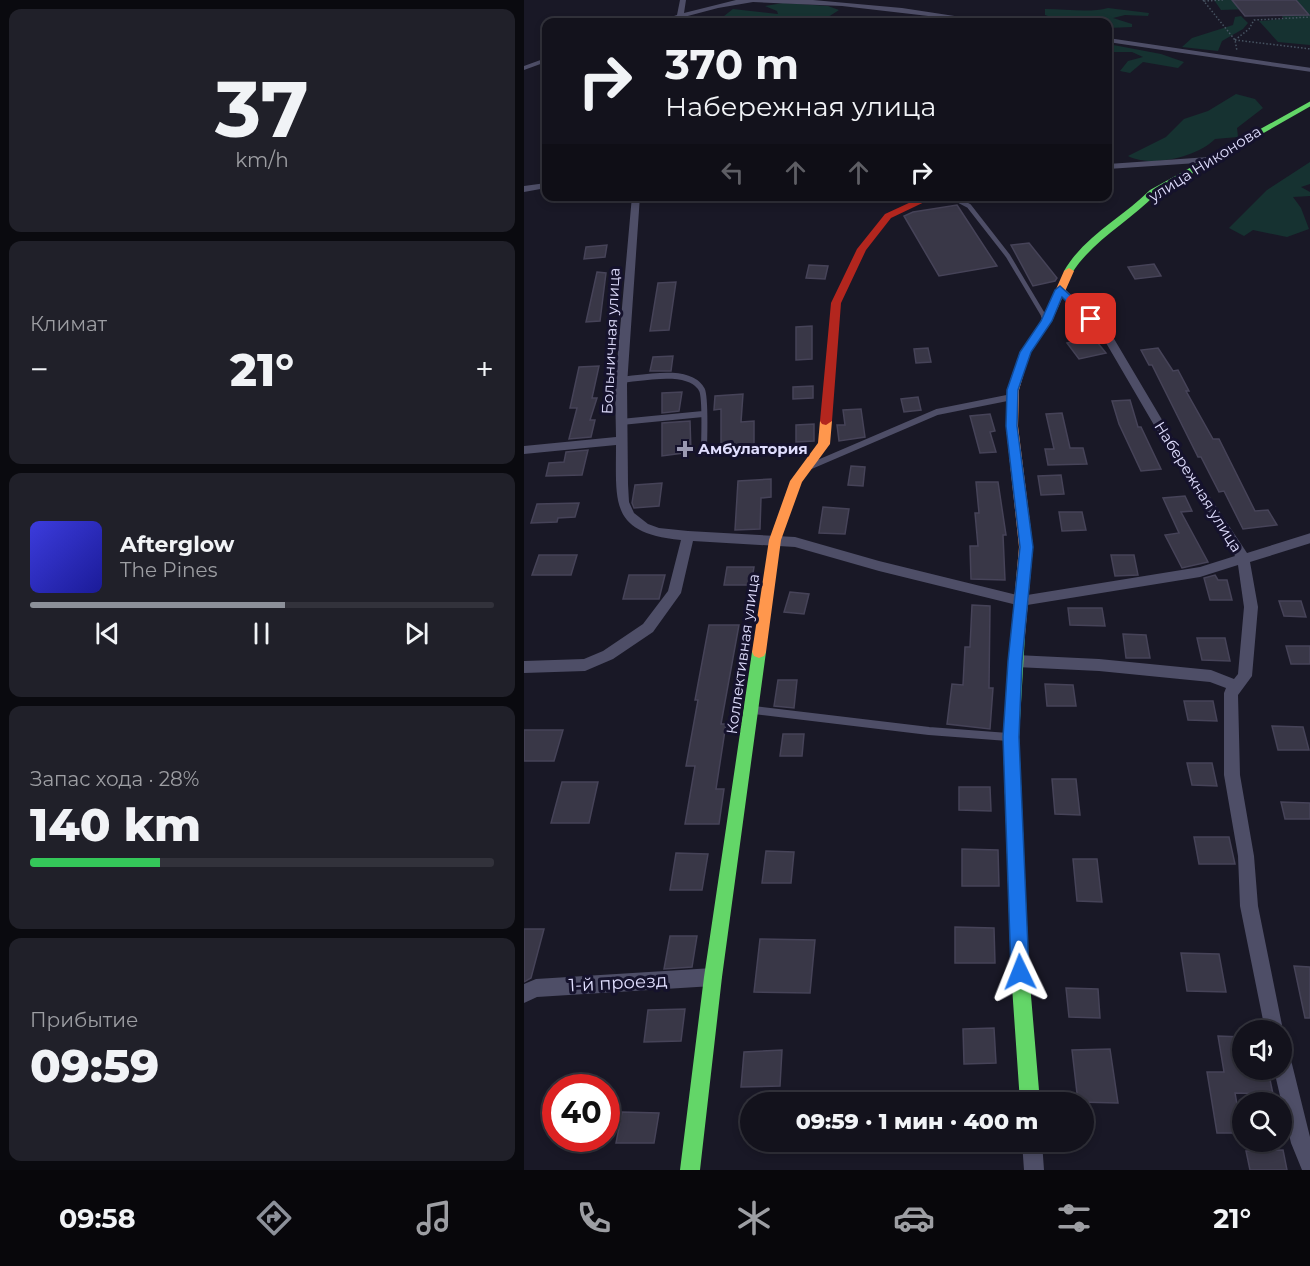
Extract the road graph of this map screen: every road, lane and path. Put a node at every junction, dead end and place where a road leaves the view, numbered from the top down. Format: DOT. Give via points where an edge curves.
graph roads {
  1 [pos="683,0"];
  2 [pos="1203,0"];
  3 [pos="1223,0"];
  4 [pos="680,16"];
  5 [pos="1310,17"];
  6 [pos="673,18"];
  7 [pos="960,18"];
  8 [pos="1235,40"];
  9 [pos="1112,41"];
  10 [pos="1310,49"];
  11 [pos="1216,57"];
  12 [pos="542,61"];
  13 [pos="524,68"];
  14 [pos="1310,70"];
  15 [pos="1310,103"];
  16 [pos="1209,160"];
  17 [pos="1112,167"];
  18 [pos="542,187"];
  19 [pos="524,189"];
  20 [pos="636,201"];
  21 [pos="920,201"];
  22 [pos="960,201"];
  23 [pos="1060,290"];
  24 [pos="1047,321"];
  25 [pos="621,380"];
  26 [pos="1012,397"];
  27 [pos="703,414"];
  28 [pos="621,422"];
  29 [pos="622,440"];
  30 [pos="524,450"];
  31 [pos="704,452"];
  32 [pos="806,468"];
  33 [pos="688,536"];
  34 [pos="1310,538"];
  35 [pos="774,540"];
  36 [pos="1243,557"];
  37 [pos="1021,601"];
  38 [pos="1015,661"];
  39 [pos="524,667"];
  40 [pos="1237,686"];
  41 [pos="752,710"];
  42 [pos="1011,737"];
  43 [pos="713,978"];
  44 [pos="524,994"];
  45 [pos="1272,1020"];
  46 [pos="1286,1080"];
  47 [pos="1029,1092"];
  48 [pos="1033,1152"];
  49 [pos="1310,1168"];
  50 [pos="690,1170"];
  51 [pos="1034,1170"];
  1 -- 4 [label="street"];
  2 -- 3 [label="path"];
  2 -- 8 [label="path"];
  4 -- 6 [label="street"];
  4 -- 7 [label="street" via="751,0 796,0"];
  5 -- 8 [label="path" via="1254,20"];
  8 -- 10 [label="path"];
  8 -- 11 [label="path" via="1238,50"];
  9 -- 11 [label="street"];
  11 -- 14 [label="street"];
  12 -- 13 [label="street"];
  15 -- 16 [label="street, улица Никонова"];
  16 -- 17 [label="street"];
  16 -- 23 [label="street, улица Никонова" via="1153,192 1097,238 1072,264"];
  18 -- 19 [label="street"];
  20 -- 25 [label="street, Больничная улица"];
  21 -- 32 [label="street, Коллективная улица" via="888,216 862,249 836,303 824,444"];
  22 -- 24 [label="lane" via="970,206 1008,256"];
  23 -- 24 [label="street, улица Никонова"];
  23 -- 36 [label="street, Набережная улица" via="1106,334 1186,470"];
  24 -- 26 [label="street, улица Никонова" via="1025,352"];
  25 -- 27 [label="lane" via="676,376 695,382 703,392"];
  25 -- 28 [label="street, Больничная улица"];
  26 -- 32 [label="lane" via="937,412"];
  26 -- 37 [label="street, улица Никонова" via="1026,547"];
  27 -- 28 [label="lane"];
  27 -- 31 [label="lane"];
  28 -- 29 [label="street, Больничная улица"];
  29 -- 30 [label="street"];
  29 -- 33 [label="street, Больничная улица" via="623,502 629,516 658,533"];
  32 -- 35 [label="street, Коллективная улица" via="796,481"];
  33 -- 35 [label="street, Больничная улица"];
  33 -- 39 [label="street" via="674,593 648,628 608,655 585,665"];
  34 -- 36 [label="street"];
  35 -- 37 [label="street, Больничная улица" via="795,542"];
  35 -- 41 [label="street, Коллективная улица"];
  36 -- 37 [label="street" via="1200,572"];
  36 -- 40 [label="street, Набережная улица" via="1251,607 1245,676"];
  37 -- 38 [label="street, улица Никонова"];
  38 -- 40 [label="street" via="1211,676"];
  38 -- 42 [label="street, улица Никонова"];
  40 -- 45 [label="street, Набережная улица" via="1231,693 1232,775 1246,856 1249,906"];
  41 -- 42 [label="lane"];
  41 -- 43 [label="street, Коллективная улица"];
  42 -- 47 [label="street, улица Никонова" via="1020,972"];
  43 -- 44 [label="street, 1-й проезд" via="536,988"];
  43 -- 50 [label="street, Коллективная улица"];
  46 -- 49 [label="street"];
  48 -- 51 [label="street"];
}
